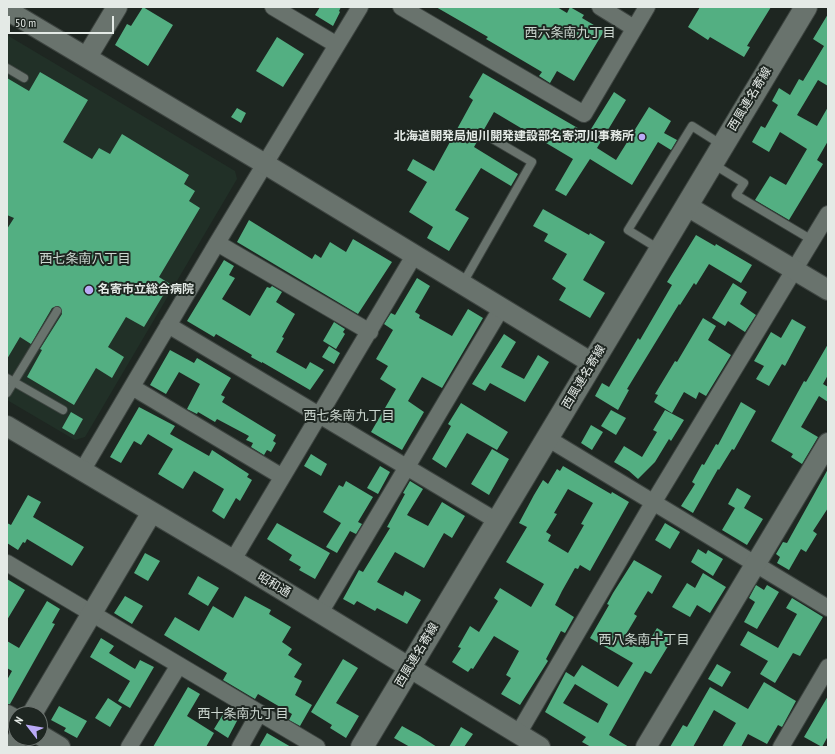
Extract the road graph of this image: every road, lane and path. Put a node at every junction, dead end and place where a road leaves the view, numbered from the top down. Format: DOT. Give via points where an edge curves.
graph roads {
  1 [pos="116,7"];
  2 [pos="273,7"];
  3 [pos="360,7"];
  4 [pos="401,7"];
  5 [pos="600,7"];
  6 [pos="647,7"];
  7 [pos="805,7"];
  8 [pos="7,10"];
  9 [pos="634,28"];
  10 [pos="337,45"];
  11 [pos="87,57"];
  12 [pos="7,68"];
  13 [pos="24,78"];
  14 [pos="486,135"];
  15 [pos="717,154"];
  16 [pos="266,164"];
  17 [pos="687,206"];
  18 [pos="828,214"];
  19 [pos="812,240"];
  20 [pos="217,243"];
  21 [pos="660,250"];
  22 [pos="415,254"];
  23 [pos="794,270"];
  24 [pos="463,283"];
  25 [pos="828,290"];
  26 [pos="502,306"];
  27 [pos="57,311"];
  28 [pos="168,325"];
  29 [pos="370,332"];
  30 [pos="592,363"];
  31 [pos="10,380"];
  32 [pos="132,387"];
  33 [pos="7,393"];
  34 [pos="63,410"];
  35 [pos="320,414"];
  36 [pos="7,426"];
  37 [pos="547,438"];
  38 [pos="828,443"];
  39 [pos="406,466"];
  40 [pos="82,471"];
  41 [pos="281,476"];
  42 [pos="653,503"];
  43 [pos="152,512"];
  44 [pos="497,521"];
  45 [pos="233,560"];
  46 [pos="7,564"];
  47 [pos="755,565"];
  48 [pos="828,608"];
  49 [pos="320,613"];
  50 [pos="92,614"];
  51 [pos="179,665"];
  52 [pos="828,667"];
  53 [pos="408,669"];
  54 [pos="37,706"];
  55 [pos="259,713"];
  56 [pos="518,734"];
  57 [pos="48,740"];
  58 [pos="60,747"];
  59 [pos="129,747"];
  60 [pos="240,747"];
  61 [pos="317,747"];
  62 [pos="362,747"];
  63 [pos="540,747"];
  64 [pos="646,747"];
  65 [pos="781,747"];
  1 -- 11 [label="street"];
  2 -- 10 [label="street"];
  3 -- 10 [label="street"];
  4 -- 9 [label="street" via="584,114"];
  5 -- 9 [label="street"];
  6 -- 9 [label="street"];
  7 -- 15 [label="main road, 西風連名寄線"];
  8 -- 11 [label="street"];
  10 -- 16 [label="street"];
  11 -- 16 [label="street"];
  12 -- 13 [label="lane"];
  14 -- 24 [label="lane" via="532,162"];
  15 -- 17 [label="main road, 西風連名寄線"];
  15 -- 19 [label="lane" via="744,182 736,195"];
  15 -- 21 [label="lane" via="692,126 628,230"];
  16 -- 20 [label="street"];
  16 -- 22 [label="street"];
  17 -- 21 [label="main road, 西風連名寄線"];
  17 -- 23 [label="street"];
  18 -- 19 [label="street"];
  19 -- 23 [label="street"];
  20 -- 28 [label="street"];
  20 -- 29 [label="street"];
  21 -- 30 [label="main road, 西風連名寄線"];
  22 -- 24 [label="street"];
  22 -- 29 [label="street"];
  23 -- 25 [label="street"];
  23 -- 42 [label="street"];
  24 -- 26 [label="street"];
  26 -- 30 [label="street"];
  26 -- 39 [label="street"];
  27 -- 31 [label="lane"];
  28 -- 32 [label="street"];
  28 -- 35 [label="street"];
  29 -- 35 [label="street"];
  30 -- 37 [label="main road, 西風連名寄線"];
  31 -- 33 [label="lane"];
  31 -- 34 [label="lane"];
  32 -- 40 [label="street"];
  32 -- 41 [label="street"];
  35 -- 39 [label="street"];
  35 -- 41 [label="street"];
  36 -- 40 [label="street, 昭和通"];
  37 -- 42 [label="street"];
  37 -- 44 [label="main road, 西風連名寄線"];
  38 -- 47 [label="street"];
  39 -- 44 [label="street"];
  39 -- 49 [label="street"];
  40 -- 43 [label="street, 昭和通"];
  41 -- 45 [label="street"];
  42 -- 47 [label="street"];
  42 -- 56 [label="street"];
  43 -- 45 [label="street, 昭和通"];
  43 -- 50 [label="street"];
  44 -- 53 [label="main road, 西風連名寄線"];
  45 -- 49 [label="street, 昭和通"];
  46 -- 50 [label="street"];
  47 -- 48 [label="street"];
  47 -- 64 [label="street"];
  49 -- 53 [label="street, 昭和通"];
  50 -- 51 [label="street"];
  50 -- 54 [label="street"];
  51 -- 55 [label="street"];
  51 -- 59 [label="street"];
  52 -- 65 [label="street"];
  53 -- 56 [label="street, 昭和通"];
  53 -- 62 [label="main road, 西風連名寄線"];
  55 -- 60 [label="street"];
  55 -- 61 [label="street"];
  56 -- 63 [label="street, 昭和通"];
  57 -- 58 [label="street"];
}
